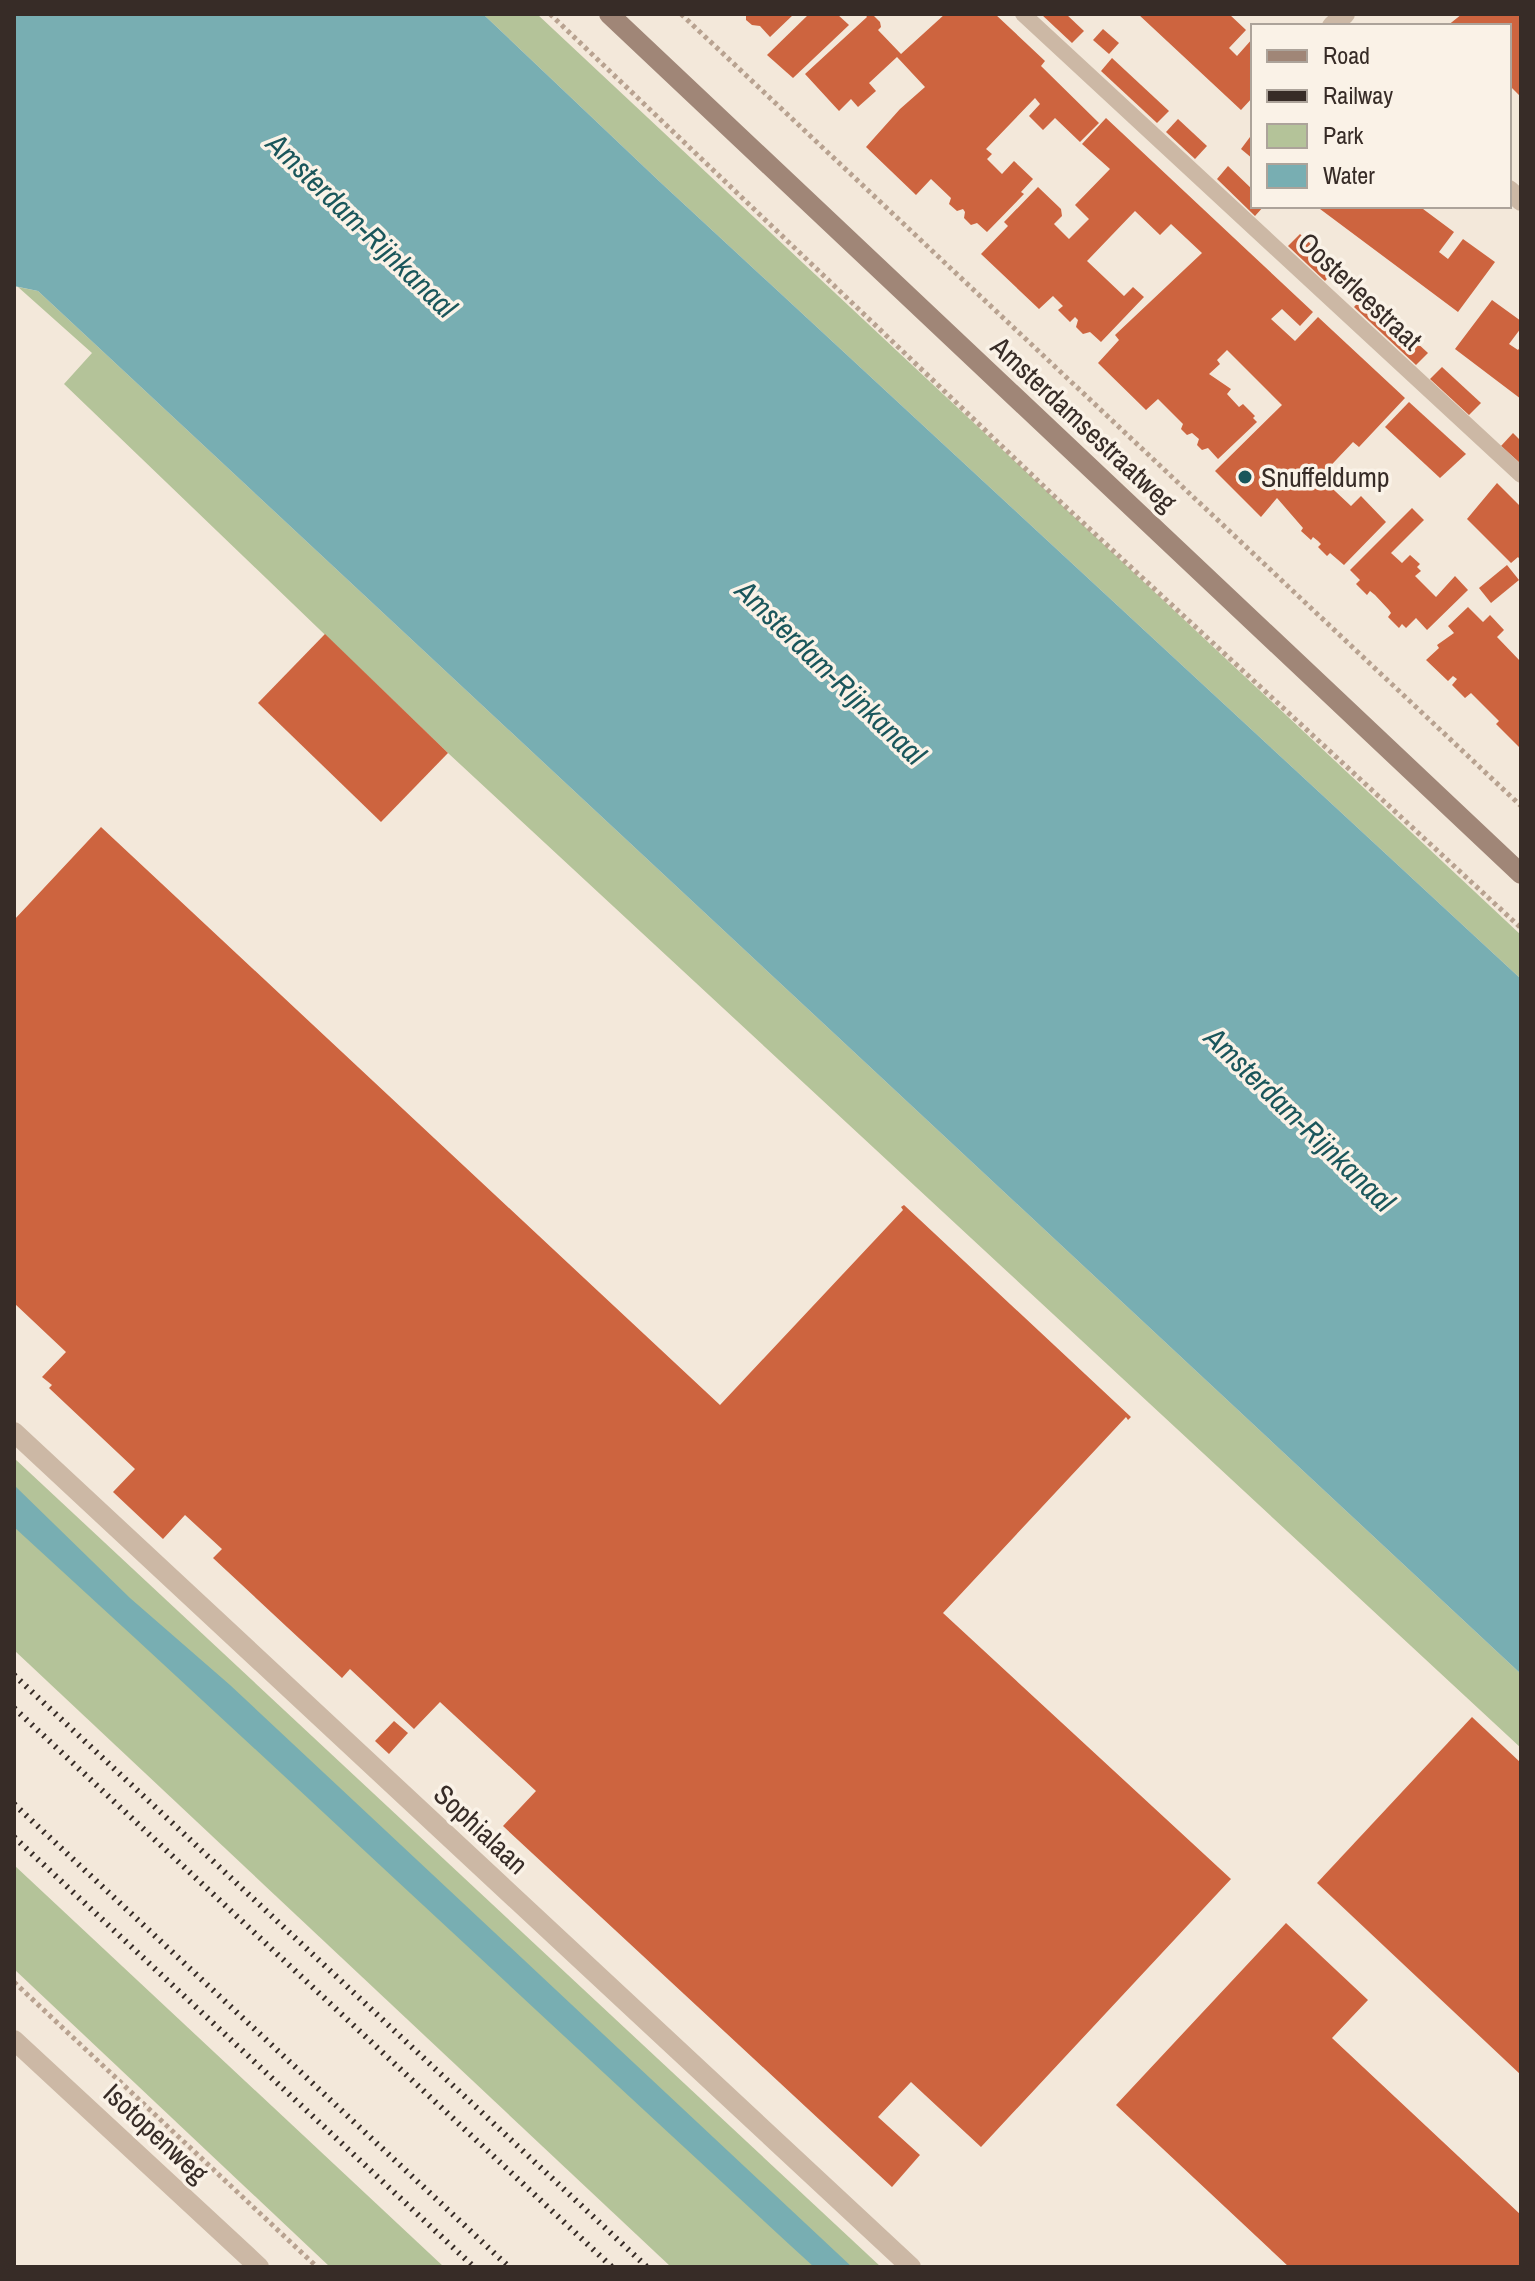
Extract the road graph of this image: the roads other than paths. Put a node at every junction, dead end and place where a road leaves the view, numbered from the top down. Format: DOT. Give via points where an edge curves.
graph roads {
  1 [pos="609,14"];
  2 [pos="1023,14"];
  3 [pos="1521,475"];
  4 [pos="1521,874"];
  5 [pos="14,1432"];
  6 [pos="14,2040"];
  7 [pos="259,2267"];
  8 [pos="911,2267"];
  1 -- 4 [label="main road, Amsterdamsestraatweg"];
  2 -- 3 [label="lane, Oosterleestraat"];
  5 -- 8 [label="street, Sophialaan"];
  6 -- 7 [label="street, Isotopenweg"];
}
